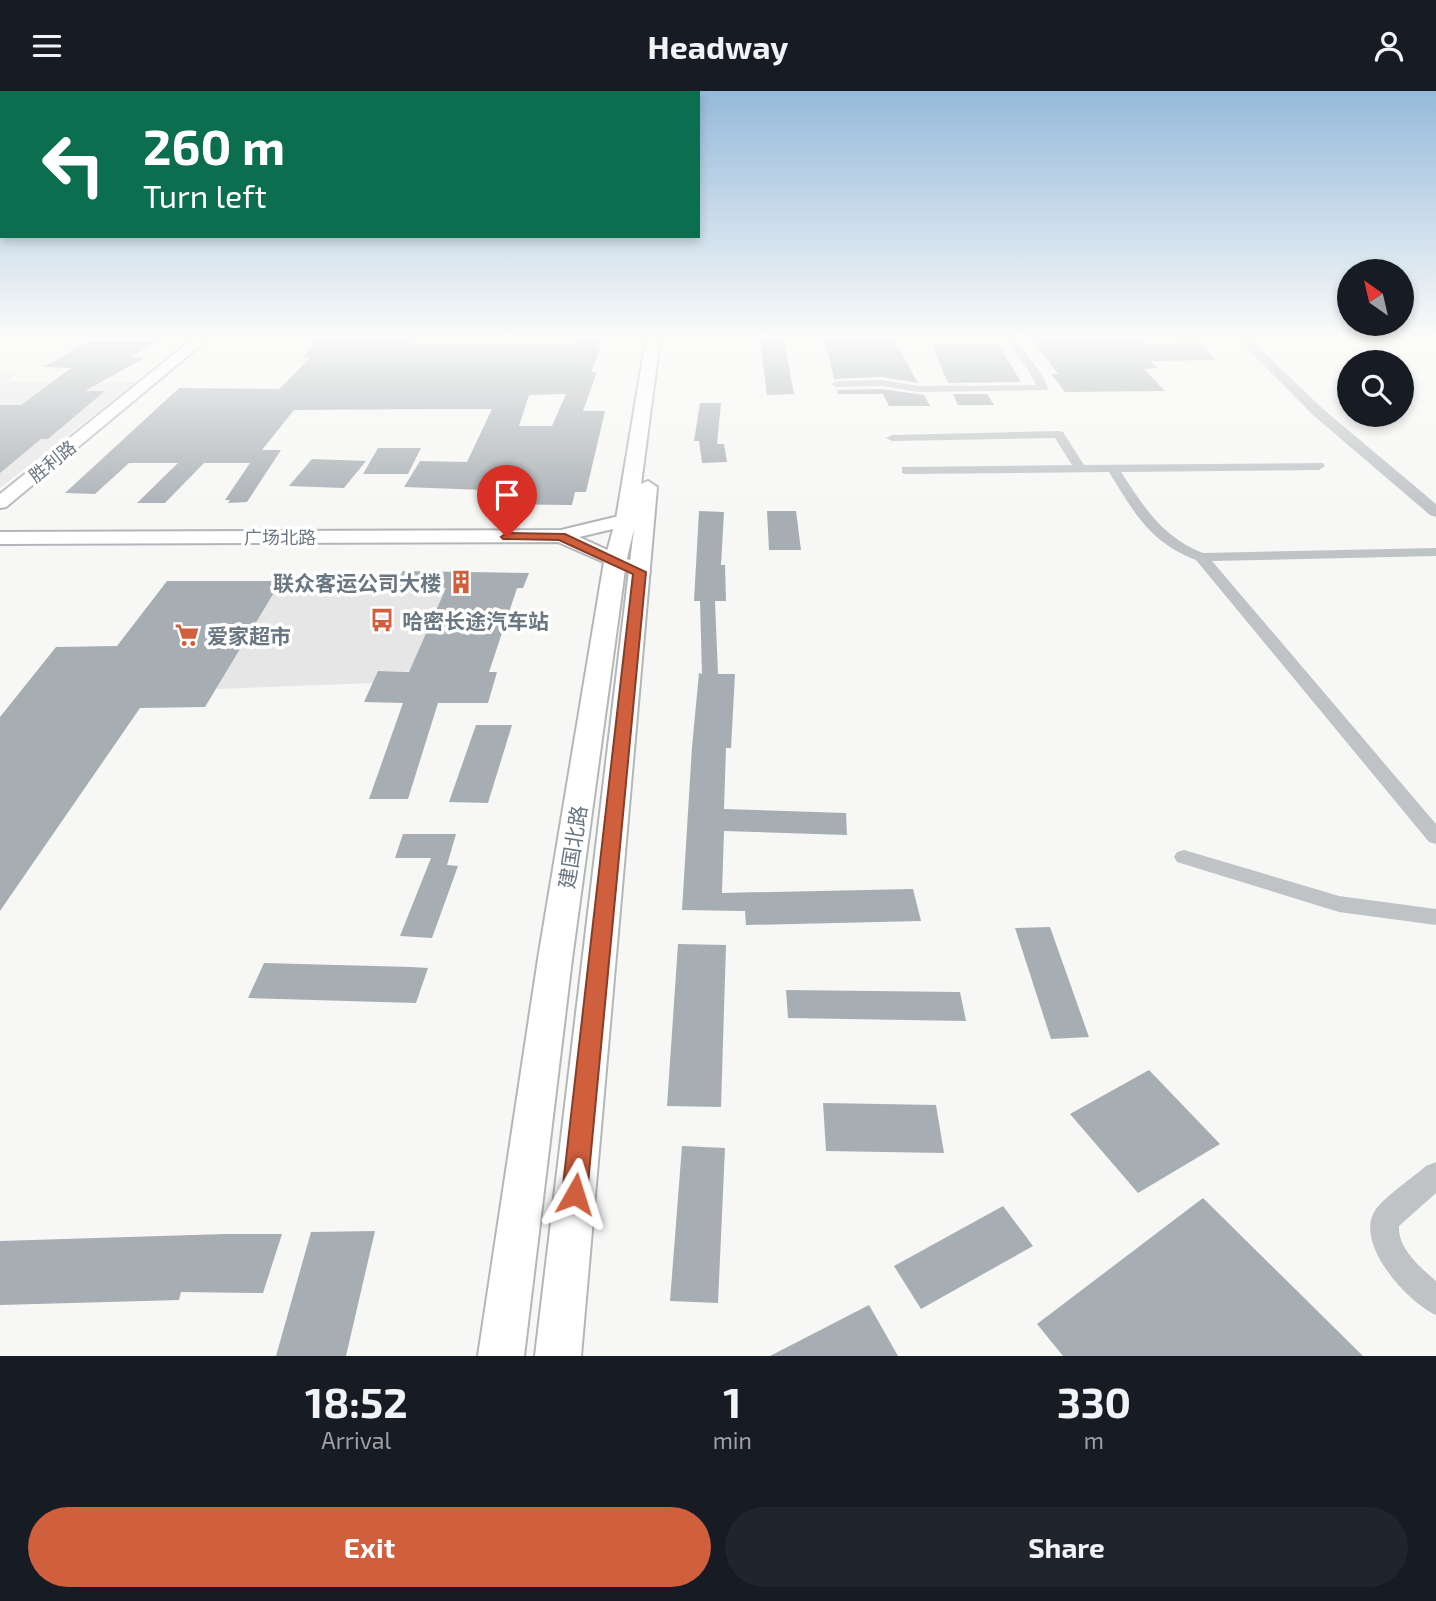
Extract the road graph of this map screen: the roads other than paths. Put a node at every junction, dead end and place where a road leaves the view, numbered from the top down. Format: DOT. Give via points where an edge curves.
graph roads {
  1 [pos="129,398"];
  2 [pos="647,398"];
  3 [pos="656,398"];
  4 [pos="1303,398"];
  5 [pos="1321,398"];
  6 [pos="892,438"];
  7 [pos="1319,467"];
  8 [pos="1080,468"];
  9 [pos="1113,468"];
  10 [pos="906,470"];
  11 [pos="1436,498"];
  12 [pos="0,503"];
  13 [pos="1436,512"];
  14 [pos="635,518"];
  15 [pos="561,536"];
  16 [pos="0,538"];
  17 [pos="1436,552"];
  18 [pos="1201,557"];
  19 [pos="627,567"];
  20 [pos="1436,837"];
  21 [pos="1184,857"];
  22 [pos="1436,917"];
  23 [pos="1436,1175"];
  24 [pos="1436,1300"];
  25 [pos="501,1356"];
  26 [pos="558,1356"];
  1 -- 12 [label="main road, 胜利路"];
  2 -- 14 [label="main road, 建国北路"];
  3 -- 14 [label="main road, 建国北路"];
  4 -- 13 [label="street"];
  5 -- 11 [label="street"];
  6 -- 8 [label="street" via="1059,435"];
  7 -- 9 [label="street"];
  8 -- 9 [label="street"];
  8 -- 10 [label="street"];
  9 -- 18 [label="street" via="1157,535 1179,550"];
  14 -- 15 [label="main road"];
  14 -- 19 [label="main road, 建国北路"];
  15 -- 16 [label="main road, 广场北路"];
  15 -- 19 [label="main road"];
  17 -- 18 [label="street"];
  18 -- 20 [label="street"];
  19 -- 25 [label="main road, 建国北路" via="555,959"];
  19 -- 26 [label="main road, 建国北路"];
  21 -- 22 [label="street" via="1339,905"];
  23 -- 24 [label="street" via="1385,1219 1383,1229 1388,1250"];
}
